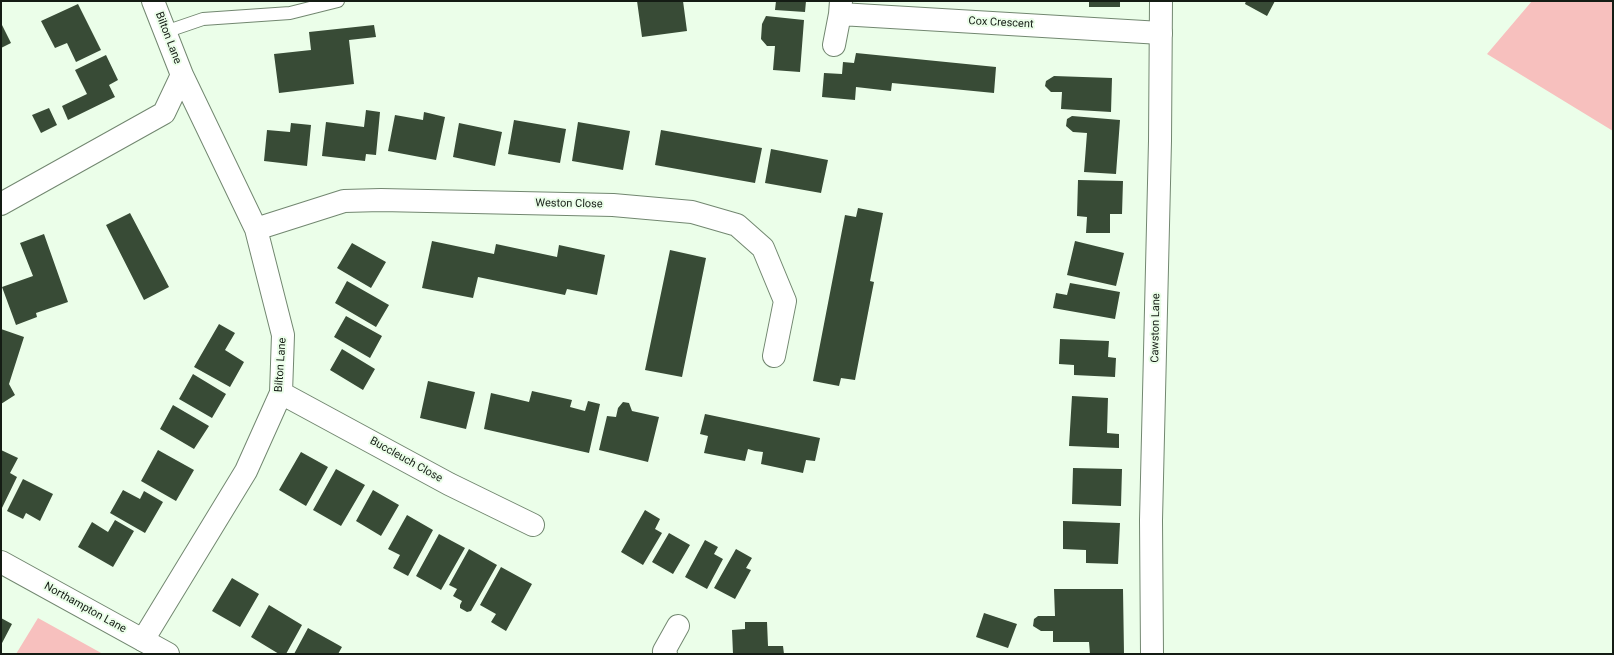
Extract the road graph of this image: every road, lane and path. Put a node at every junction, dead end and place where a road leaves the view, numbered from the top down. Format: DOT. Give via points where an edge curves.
graph roads {
  1 [pos="153,1"];
  2 [pos="338,1"];
  3 [pos="1161,1"];
  4 [pos="841,7"];
  5 [pos="165,32"];
  6 [pos="1161,33"];
  7 [pos="834,45"];
  8 [pos="182,75"];
  9 [pos="1,204"];
  10 [pos="256,229"];
  11 [pos="774,356"];
  12 [pos="281,393"];
  13 [pos="533,525"];
  14 [pos="1,562"];
  15 [pos="678,626"];
  16 [pos="143,640"];
  17 [pos="168,654"];
  18 [pos="666,654"];
  19 [pos="1152,654"];
  1 -- 5 [label="street, Bilton Lane"];
  2 -- 5 [label="lane" via="290,13 203,19"];
  3 -- 6 [label="street, Cawston Lane"];
  4 -- 6 [label="street, Cox Crescent"];
  4 -- 7 [label="street, Cox Crescent"];
  5 -- 8 [label="street, Bilton Lane"];
  6 -- 19 [label="street, Cawston Lane" via="1151,520"];
  8 -- 9 [label="street, Bilton Lane" via="164,113"];
  8 -- 10 [label="street, Bilton Lane"];
  10 -- 11 [label="street, Weston Close" via="344,201 613,205 692,212 737,225 763,248 786,301"];
  10 -- 12 [label="street, Bilton Lane" via="283,335"];
  12 -- 13 [label="street, Buccleuch Close" via="449,484"];
  12 -- 16 [label="street, Bilton Lane" via="246,471"];
  14 -- 16 [label="street, Northampton Lane"];
  15 -- 18 [label="street" via="664,651"];
  16 -- 17 [label="street, Northampton Lane"];
}
